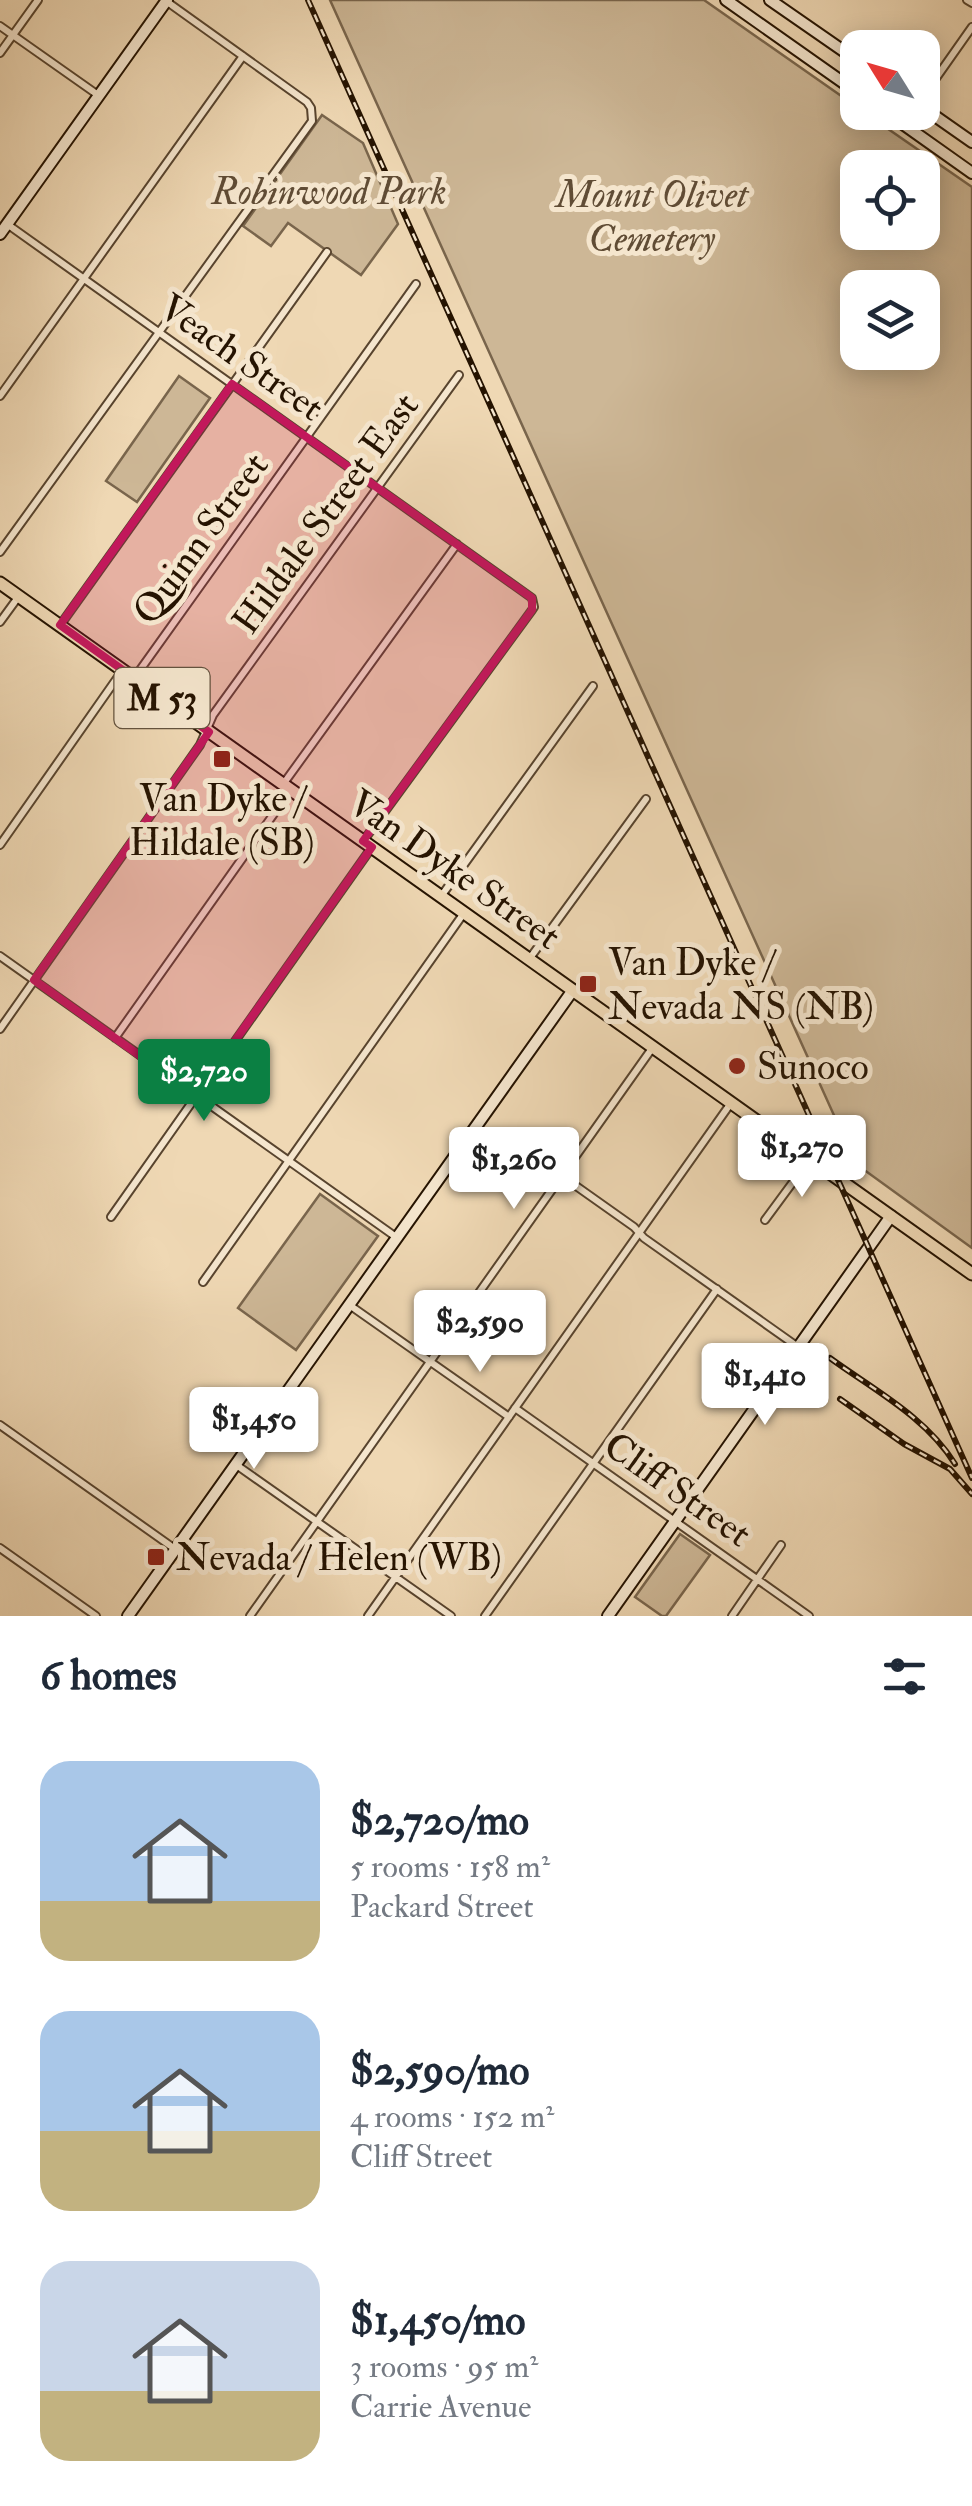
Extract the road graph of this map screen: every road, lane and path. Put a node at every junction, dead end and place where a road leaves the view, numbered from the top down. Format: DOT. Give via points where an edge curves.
graph roads {
  1 [pos="38,0"];
  2 [pos="167,0"];
  3 [pos="726,0"];
  4 [pos="770,0"];
  5 [pos="0,26"];
  6 [pos="972,27"];
  7 [pos="13,35"];
  8 [pos="840,49"];
  9 [pos="0,52"];
  10 [pos="244,56"];
  11 [pos="940,72"];
  12 [pos="840,79"];
  13 [pos="98,96"];
  14 [pos="940,120"];
  15 [pos="911,130"];
  16 [pos="972,142"];
  17 [pos="972,173"];
  18 [pos="3,229"];
  19 [pos="327,252"];
  20 [pos="84,278"];
  21 [pos="416,284"];
  22 [pos="158,331"];
  23 [pos="458,376"];
  24 [pos="232,384"];
  25 [pos="0,396"];
  26 [pos="307,437"];
  27 [pos="378,488"];
  28 [pos="457,544"];
  29 [pos="0,552"];
  30 [pos="0,583"];
  31 [pos="18,596"];
  32 [pos="0,622"];
  33 [pos="60,626"];
  34 [pos="123,670"];
  35 [pos="134,678"];
  36 [pos="593,686"];
  37 [pos="206,730"];
  38 [pos="287,787"];
  39 [pos="646,799"];
  40 [pos="368,844"];
  41 [pos="0,845"];
  42 [pos="441,896"];
  43 [pos="464,913"];
  44 [pos="0,956"];
  45 [pos="530,959"];
  46 [pos="34,980"];
  47 [pos="573,990"];
  48 [pos="0,1029"];
  49 [pos="115,1038"];
  50 [pos="653,1047"];
  51 [pos="196,1096"];
  52 [pos="732,1103"];
  53 [pos="521,1147"];
  54 [pos="810,1158"];
  55 [pos="288,1161"];
  56 [pos="562,1176"];
  57 [pos="112,1216"];
  58 [pos="891,1216"];
  59 [pos="766,1220"];
  60 [pos="639,1233"];
  61 [pos="396,1238"];
  62 [pos="972,1274"];
  63 [pos="203,1282"];
  64 [pos="717,1289"];
  65 [pos="348,1304"];
  66 [pos="798,1347"];
  67 [pos="430,1362"];
  68 [pos="515,1408"];
  69 [pos="509,1417"];
  70 [pos="0,1425"];
  71 [pos="235,1464"];
  72 [pos="594,1464"];
  73 [pos="675,1521"];
  74 [pos="317,1522"];
  75 [pos="781,1545"];
  76 [pos="0,1548"];
  77 [pos="176,1549"];
  78 [pos="395,1577"];
  79 [pos="758,1579"];
  80 [pos="96,1616"];
  81 [pos="128,1616"];
  82 [pos="250,1616"];
  83 [pos="368,1616"];
  84 [pos="450,1616"];
  85 [pos="486,1616"];
  86 [pos="608,1616"];
  87 [pos="732,1616"];
  88 [pos="809,1616"];
  1 -- 7 [label="street"];
  2 -- 10 [label="street"];
  2 -- 13 [label="street"];
  3 -- 12 [label="street"];
  4 -- 8 [label="street"];
  5 -- 7 [label="street"];
  6 -- 11 [label="street"];
  7 -- 9 [label="street"];
  7 -- 13 [label="street"];
  10 -- 20 [label="street"];
  10 -- 22 [label="street" via="306,102 312,121"];
  13 -- 18 [label="street"];
  14 -- 16 [label="street"];
  15 -- 17 [label="street"];
  18 -- 20 [label="street, Veach Street"];
  19 -- 24 [label="street"];
  20 -- 22 [label="street, Veach Street"];
  20 -- 25 [label="street"];
  21 -- 26 [label="street, Quinn Street"];
  22 -- 24 [label="street, Veach Street"];
  22 -- 29 [label="street"];
  23 -- 27 [label="street, Hildale Street East"];
  24 -- 26 [label="street, Veach Street"];
  24 -- 33 [label="street"];
  26 -- 27 [label="street, Veach Street"];
  26 -- 35 [label="street, Quinn Street"];
  27 -- 28 [label="street, Veach Street"];
  27 -- 37 [label="street, Hildale Street East"];
  28 -- 38 [label="street"];
  28 -- 40 [label="street, Veach Street" via="528,594 532,610"];
  30 -- 31 [label="main road, Van Dyke Street / M 53"];
  31 -- 32 [label="street"];
  31 -- 33 [label="main road, Van Dyke Street / M 53"];
  33 -- 34 [label="main road, Van Dyke Street / M 53"];
  34 -- 35 [label="main road, Van Dyke Street / M 53"];
  34 -- 41 [label="street, Quinn Street"];
  35 -- 37 [label="main road, Van Dyke Street / M 53"];
  36 -- 42 [label="street"];
  37 -- 38 [label="main road, Van Dyke Street / M 53"];
  37 -- 46 [label="street, Hildale Street East"];
  38 -- 40 [label="main road, Van Dyke Street / M 53"];
  38 -- 49 [label="street"];
  39 -- 45 [label="street"];
  40 -- 42 [label="main road, Van Dyke Street / M 53"];
  40 -- 51 [label="street"];
  42 -- 43 [label="main road, Van Dyke Street / M 53"];
  43 -- 45 [label="main road, Van Dyke Street / M 53"];
  43 -- 55 [label="street"];
  44 -- 46 [label="street"];
  45 -- 47 [label="main road, Van Dyke Street / M 53"];
  46 -- 48 [label="street, Hildale Street East"];
  46 -- 49 [label="street"];
  47 -- 50 [label="main road, Van Dyke Street / M 53"];
  47 -- 61 [label="street"];
  49 -- 51 [label="street"];
  50 -- 52 [label="main road, Van Dyke Street / M 53"];
  50 -- 56 [label="street"];
  51 -- 55 [label="street"];
  51 -- 57 [label="street"];
  52 -- 54 [label="main road, Van Dyke Street / M 53"];
  52 -- 60 [label="street"];
  53 -- 56 [label="street"];
  54 -- 58 [label="main road, Van Dyke Street / M 53"];
  54 -- 59 [label="street"];
  55 -- 61 [label="street"];
  55 -- 63 [label="street"];
  56 -- 60 [label="street"];
  56 -- 67 [label="street"];
  58 -- 62 [label="main road, Van Dyke Street / M 53"];
  58 -- 66 [label="street"];
  60 -- 64 [label="street"];
  60 -- 68 [label="street"];
  61 -- 65 [label="street"];
  64 -- 66 [label="street"];
  64 -- 72 [label="street"];
  65 -- 67 [label="street"];
  65 -- 71 [label="street"];
  66 -- 73 [label="street"];
  67 -- 69 [label="street"];
  67 -- 74 [label="street"];
  68 -- 69 [label="street"];
  68 -- 72 [label="street, Cliff Street"];
  69 -- 78 [label="street"];
  70 -- 77 [label="street"];
  71 -- 74 [label="street"];
  71 -- 77 [label="street"];
  72 -- 73 [label="street, Cliff Street"];
  72 -- 85 [label="street"];
  73 -- 79 [label="street, Cliff Street"];
  73 -- 86 [label="street"];
  74 -- 78 [label="street"];
  74 -- 82 [label="street"];
  75 -- 79 [label="street"];
  76 -- 80 [label="street"];
  77 -- 81 [label="street"];
  78 -- 83 [label="street"];
  78 -- 84 [label="street"];
  79 -- 87 [label="street"];
  79 -- 88 [label="street, Cliff Street"];
}
